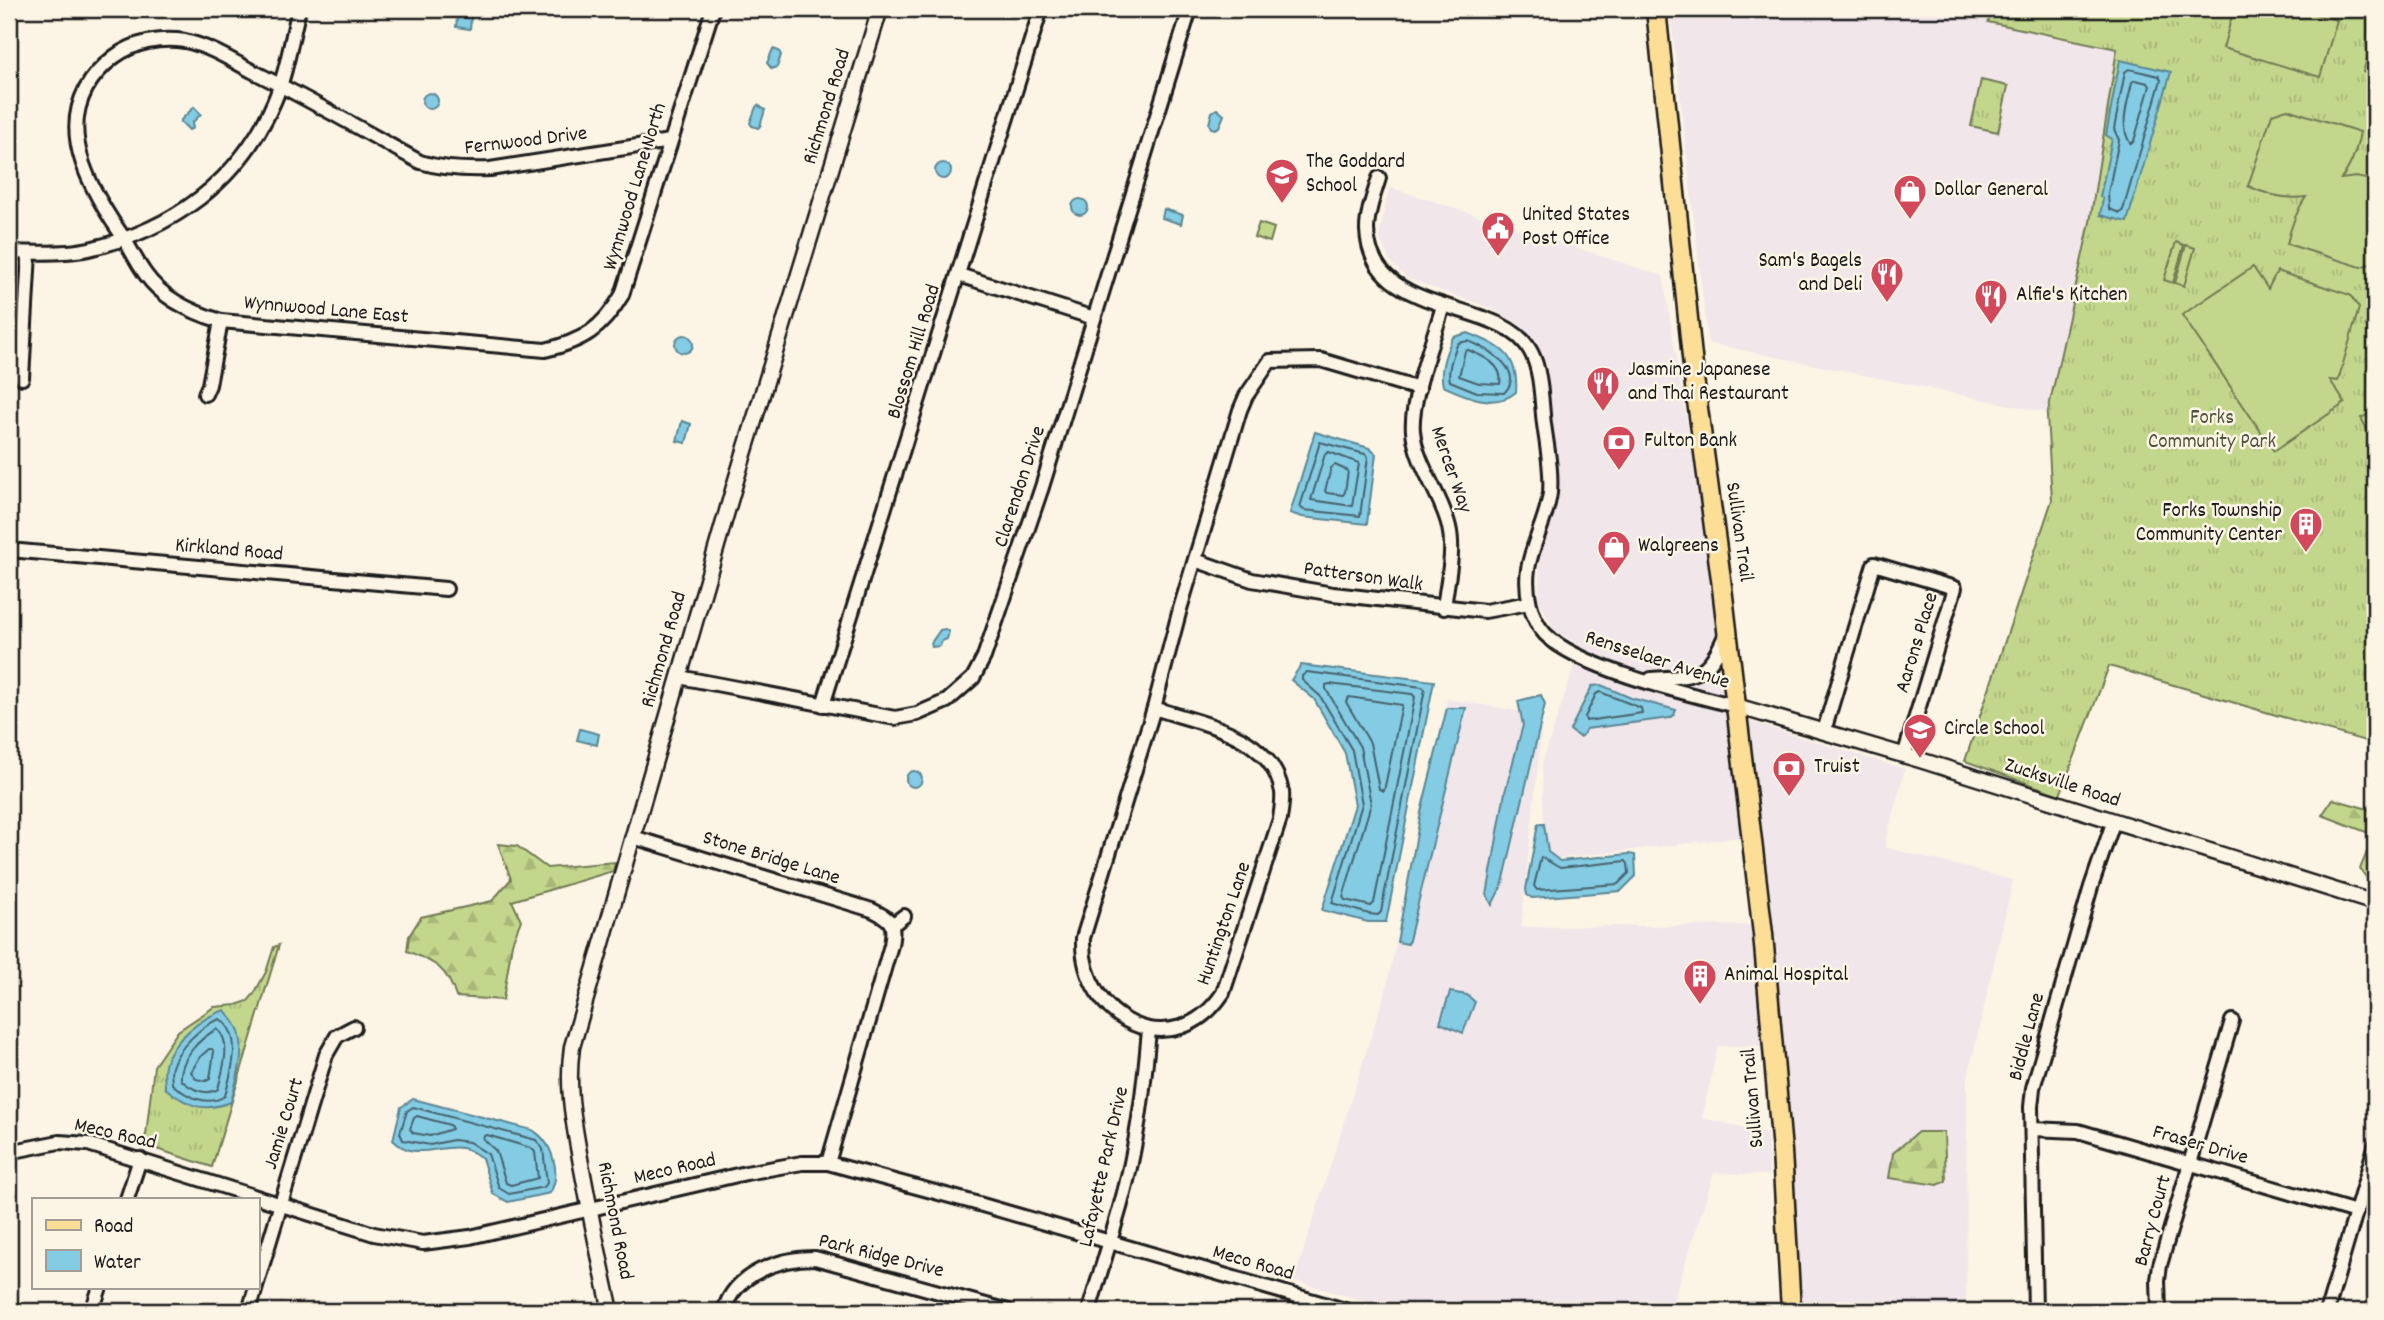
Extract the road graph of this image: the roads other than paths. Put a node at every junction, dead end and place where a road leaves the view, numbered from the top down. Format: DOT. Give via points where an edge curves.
graph roads {
  1 [pos="299,9"];
  2 [pos="713,9"];
  3 [pos="880,9"];
  4 [pos="1041,9"];
  5 [pos="1190,9"];
  6 [pos="1656,9"];
  7 [pos="281,84"];
  8 [pos="670,141"];
  9 [pos="1379,178"];
  10 [pos="124,238"];
  11 [pos="9,252"];
  12 [pos="29,253"];
  13 [pos="959,275"];
  14 [pos="1443,306"];
  15 [pos="1094,318"];
  16 [pos="221,321"];
  17 [pos="558,347"];
  18 [pos="22,378"];
  19 [pos="1419,389"];
  20 [pos="205,394"];
  21 [pos="9,550"];
  22 [pos="1195,560"];
  23 [pos="446,590"];
  24 [pos="1529,603"];
  25 [pos="1444,608"];
  26 [pos="1727,629"];
  27 [pos="679,677"];
  28 [pos="1644,680"];
  29 [pos="824,705"];
  30 [pos="1737,706"];
  31 [pos="1154,708"];
  32 [pos="1824,732"];
  33 [pos="1904,756"];
  34 [pos="2113,823"];
  35 [pos="633,836"];
  36 [pos="2375,903"];
  37 [pos="904,916"];
  38 [pos="892,925"];
  39 [pos="2232,1021"];
  40 [pos="354,1027"];
  41 [pos="1149,1030"];
  42 [pos="2032,1129"];
  43 [pos="2375,1147"];
  44 [pos="9,1152"];
  45 [pos="140,1159"];
  46 [pos="828,1163"];
  47 [pos="2190,1163"];
  48 [pos="127,1198"];
  49 [pos="281,1204"];
  50 [pos="589,1210"];
  51 [pos="2356,1212"];
  52 [pos="1109,1242"];
  53 [pos="259,1278"];
  54 [pos="100,1288"];
  55 [pos="256,1288"];
  56 [pos="92,1311"];
  57 [pos="249,1311"];
  58 [pos="611,1311"];
  59 [pos="723,1311"];
  60 [pos="1008,1311"];
  61 [pos="1089,1311"];
  62 [pos="1348,1311"];
  63 [pos="1791,1311"];
  64 [pos="2035,1311"];
  65 [pos="2159,1311"];
  66 [pos="2327,1311"];
  1 -- 7 [label="street"];
  2 -- 8 [label="street, Wynnwood Lane North"];
  3 -- 27 [label="street, Richmond Road"];
  4 -- 13 [label="street, Blossom Hill Road"];
  5 -- 15 [label="street, Clarendon Drive"];
  6 -- 26 [label="main road, Sullivan Trail" via="1695,386"];
  7 -- 8 [label="street, Fernwood Drive" via="420,162 438,167 490,169"];
  7 -- 10 [label="street" via="264,122 223,179 166,221"];
  7 -- 10 [label="street" via="186,41 147,42 108,62 87,87 78,111 76,138 88,178"];
  8 -- 17 [label="street, Wynnwood Lane North" via="622,295 596,329"];
  9 -- 14 [label="street, Rensselaer Avenue" via="1367,229 1373,255 1404,289"];
  10 -- 12 [label="street" via="87,250"];
  10 -- 16 [label="street, Wynnwood Lane East" via="154,284 192,311"];
  11 -- 12 [label="street"];
  12 -- 18 [label="street"];
  13 -- 15 [label="street"];
  13 -- 29 [label="street, Blossom Hill Road"];
  14 -- 19 [label="street, Mercer Way"];
  14 -- 24 [label="street, Rensselaer Avenue" via="1499,324 1526,344 1539,378 1550,493 1528,570"];
  15 -- 29 [label="street, Clarendon Drive" via="1042,487 973,678 947,701 907,716 895,718"];
  16 -- 17 [label="street, Wynnwood Lane East" via="530,350"];
  16 -- 20 [label="street"];
  19 -- 22 [label="street" via="1321,360 1269,362 1245,396"];
  19 -- 25 [label="street, Mercer Way" via="1413,431 1451,540"];
  21 -- 23 [label="street, Kirkland Road"];
  22 -- 25 [label="street, Patterson Walk" via="1274,585"];
  22 -- 31 [label="street"];
  24 -- 25 [label="street, Patterson Walk" via="1485,611"];
  24 -- 28 [label="street, Rensselaer Avenue" via="1544,632 1566,651"];
  26 -- 28 [label="street" via="1705,669 1687,676"];
  26 -- 30 [label="main road, Sullivan Trail"];
  27 -- 29 [label="street, Clarendon Drive"];
  27 -- 35 [label="street, Richmond Road"];
  28 -- 30 [label="street, Rensselaer Avenue"];
  30 -- 32 [label="street, Zucksville Road"];
  30 -- 63 [label="main road, Sullivan Trail" via="1763,934"];
  31 -- 41 [label="street" via="1083,938 1087,975 1097,994 1129,1022"];
  31 -- 41 [label="street, Huntington Lane" via="1250,743 1276,772 1282,794 1280,819 1223,993 1191,1023"];
  32 -- 33 [label="street, Zucksville Road"];
  32 -- 33 [label="street, Aarons Place" via="1874,564 1955,588"];
  33 -- 34 [label="street, Zucksville Road"];
  34 -- 36 [label="street, Zucksville Road"];
  34 -- 42 [label="street, Biddle Lane" via="2037,1070"];
  35 -- 38 [label="street, Stone Bridge Lane" via="872,910"];
  35 -- 50 [label="street, Richmond Road" via="572,1046 570,1101"];
  37 -- 38 [label="street"];
  38 -- 46 [label="street" via="891,945"];
  39 -- 47 [label="street, Barry Court"];
  40 -- 49 [label="street, Jamie Court" via="337,1036 326,1055"];
  41 -- 52 [label="street, Lafayette Park Drive" via="1133,1147"];
  42 -- 47 [label="street, Fraser Drive" via="2078,1130"];
  42 -- 64 [label="street, Biddle Lane"];
  43 -- 51 [label="street"];
  44 -- 45 [label="street, Meco Road" via="59,1142 88,1144"];
  45 -- 48 [label="street"];
  45 -- 49 [label="street, Meco Road"];
  46 -- 50 [label="street, Meco Road" via="746,1174"];
  46 -- 52 [label="street, Meco Road"];
  47 -- 51 [label="street, Fraser Drive"];
  47 -- 65 [label="street, Barry Court" via="2160,1265"];
  49 -- 50 [label="street, Meco Road" via="374,1234 423,1243"];
  49 -- 53 [label="street, Jamie Court"];
  50 -- 58 [label="street, Richmond Road"];
  51 -- 66 [label="street"];
  52 -- 61 [label="street, Lafayette Park Drive"];
  52 -- 62 [label="street, Meco Road"];
  54 -- 56 [label="street"];
  55 -- 57 [label="street, Jamie Court"];
  59 -- 60 [label="street, Park Ridge Drive" via="739,1284 795,1258 846,1265"];
}
